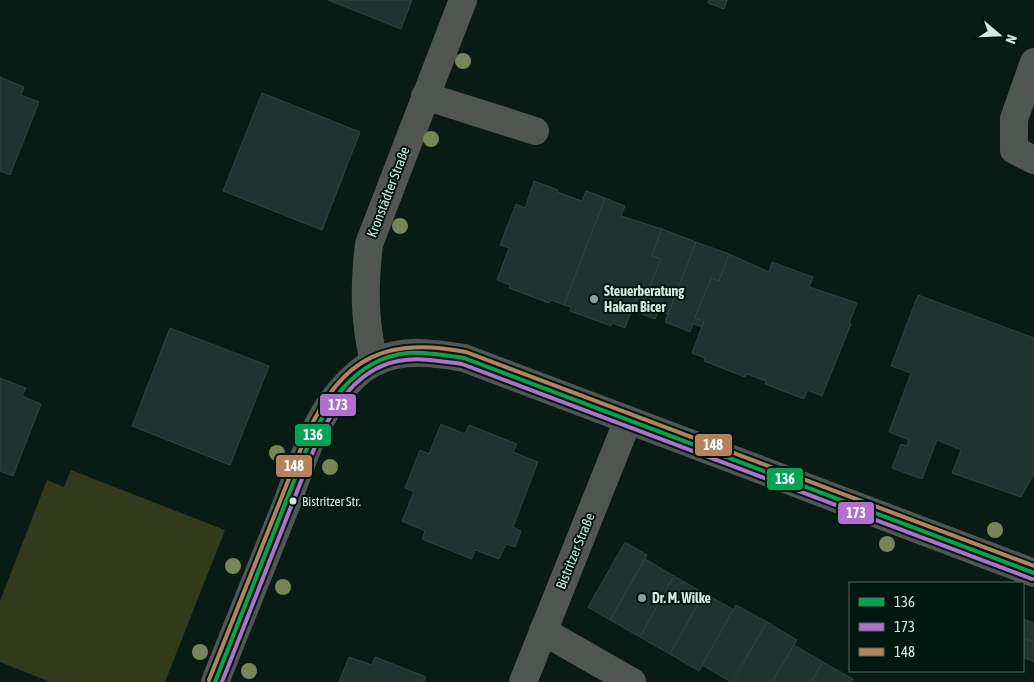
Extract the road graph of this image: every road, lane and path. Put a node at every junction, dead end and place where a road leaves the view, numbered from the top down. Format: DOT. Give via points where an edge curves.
graph roads {
  1 [pos="463,0"];
  2 [pos="1034,62"];
  3 [pos="426,96"];
  4 [pos="536,132"];
  5 [pos="1034,160"];
  6 [pos="374,362"];
  7 [pos="628,420"];
  8 [pos="1034,573"];
  9 [pos="543,631"];
  10 [pos="215,682"];
  11 [pos="523,682"];
  12 [pos="632,682"];
  1 -- 3 [label="street, Kronstädter Straße"];
  2 -- 5 [label="street" via="1014,119 1014,150"];
  3 -- 4 [label="street"];
  3 -- 6 [label="street, Kronstädter Straße" via="368,244 365,312"];
  6 -- 7 [label="street" via="413,352 464,358"];
  6 -- 10 [label="street" via="344,386 317,427"];
  7 -- 8 [label="street"];
  7 -- 9 [label="street, Bistritzer Straße"];
  9 -- 11 [label="street, Bistritzer Straße"];
  9 -- 12 [label="street"];
}
